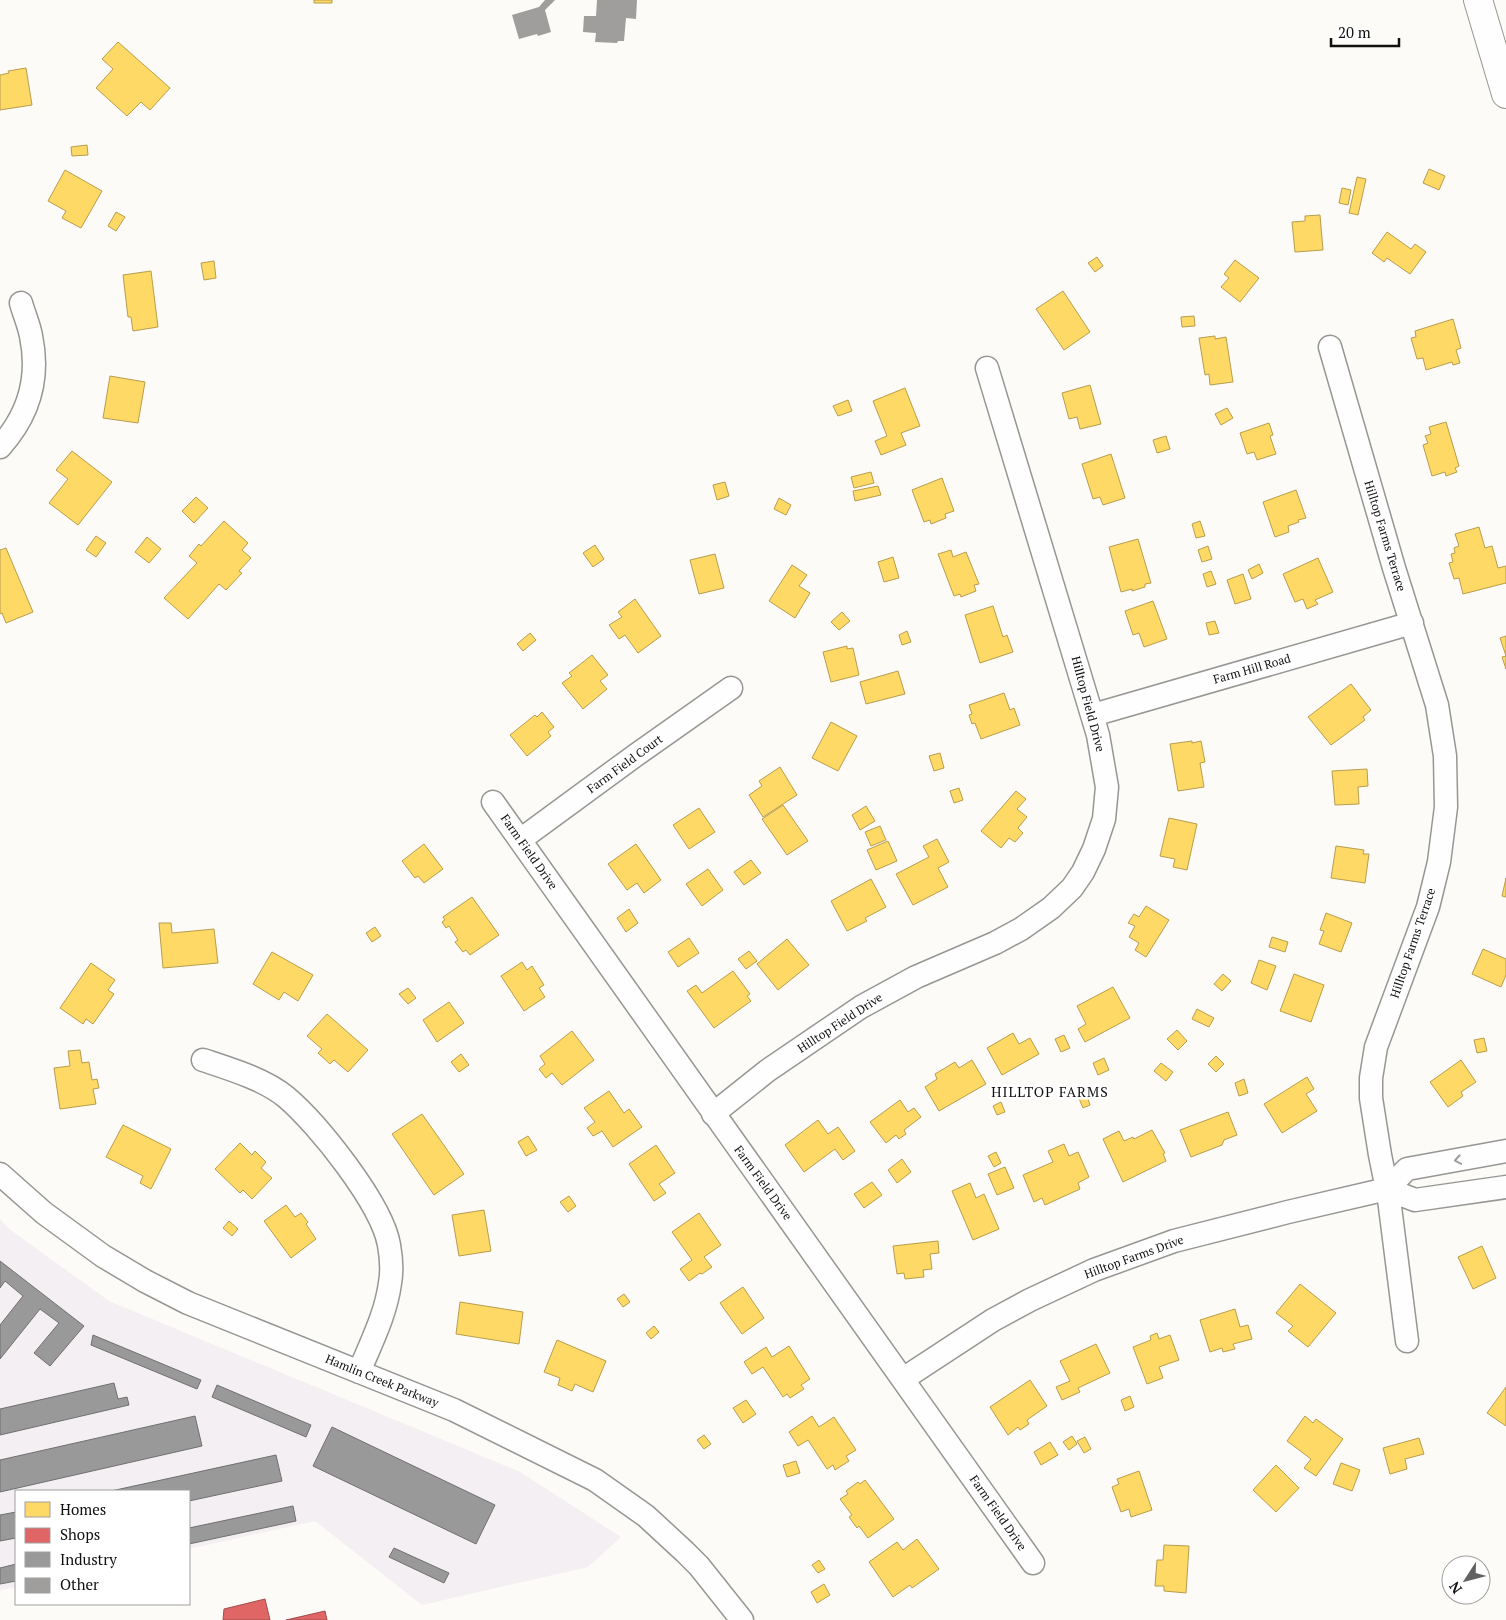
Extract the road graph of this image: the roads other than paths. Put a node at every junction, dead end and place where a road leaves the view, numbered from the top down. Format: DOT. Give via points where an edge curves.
graph roads {
  1 [pos="1478,0"];
  2 [pos="1506,94"];
  3 [pos="21,303"];
  4 [pos="1330,347"];
  5 [pos="988,368"];
  6 [pos="0,447"];
  7 [pos="1412,623"];
  8 [pos="730,688"];
  9 [pos="1093,715"];
  10 [pos="493,802"];
  11 [pos="520,840"];
  12 [pos="203,1060"];
  13 [pos="713,1114"];
  14 [pos="1506,1151"];
  15 [pos="0,1174"];
  16 [pos="1506,1187"];
  17 [pos="1387,1190"];
  18 [pos="1407,1341"];
  19 [pos="359,1372"];
  20 [pos="903,1379"];
  21 [pos="1033,1563"];
  22 [pos="742,1620"];
  1 -- 2 [label="street"];
  3 -- 6 [label="street" via="31,337 34,373 28,406"];
  4 -- 7 [label="street, Hilltop Farms Terrace"];
  5 -- 9 [label="street, Hilltop Field Drive"];
  7 -- 9 [label="street, Farm Hill Road"];
  7 -- 17 [label="street, Hilltop Farms Terrace" via="1437,705 1445,756 1446,807 1439,862 1428,908 1376,1047 1371,1078 1371,1098"];
  8 -- 11 [label="street, Farm Field Court"];
  9 -- 13 [label="street, Hilltop Field Drive" via="1108,787 1104,818 1094,849 1072,888 1021,929 861,1007 767,1071"];
  10 -- 11 [label="street, Farm Field Drive"];
  11 -- 13 [label="street, Farm Field Drive"];
  12 -- 19 [label="street" via="246,1074 285,1096 315,1126 376,1211 389,1244 390,1282 382,1316"];
  13 -- 20 [label="street, Farm Field Drive"];
  14 -- 17 [label="street, one-way" via="1406,1169"];
  15 -- 19 [label="street, Hamlin Creek Parkway" via="44,1213 103,1256 145,1281 188,1303"];
  16 -- 17 [label="street" via="1416,1200"];
  17 -- 18 [label="street, Hilltop Farms Terrace"];
  17 -- 20 [label="street, Hilltop Farms Drive" via="1174,1241 1094,1270 993,1320"];
  19 -- 22 [label="street, Hamlin Creek Parkway" via="454,1410 595,1480 646,1516 685,1552"];
  20 -- 21 [label="street, Farm Field Drive"];
}
